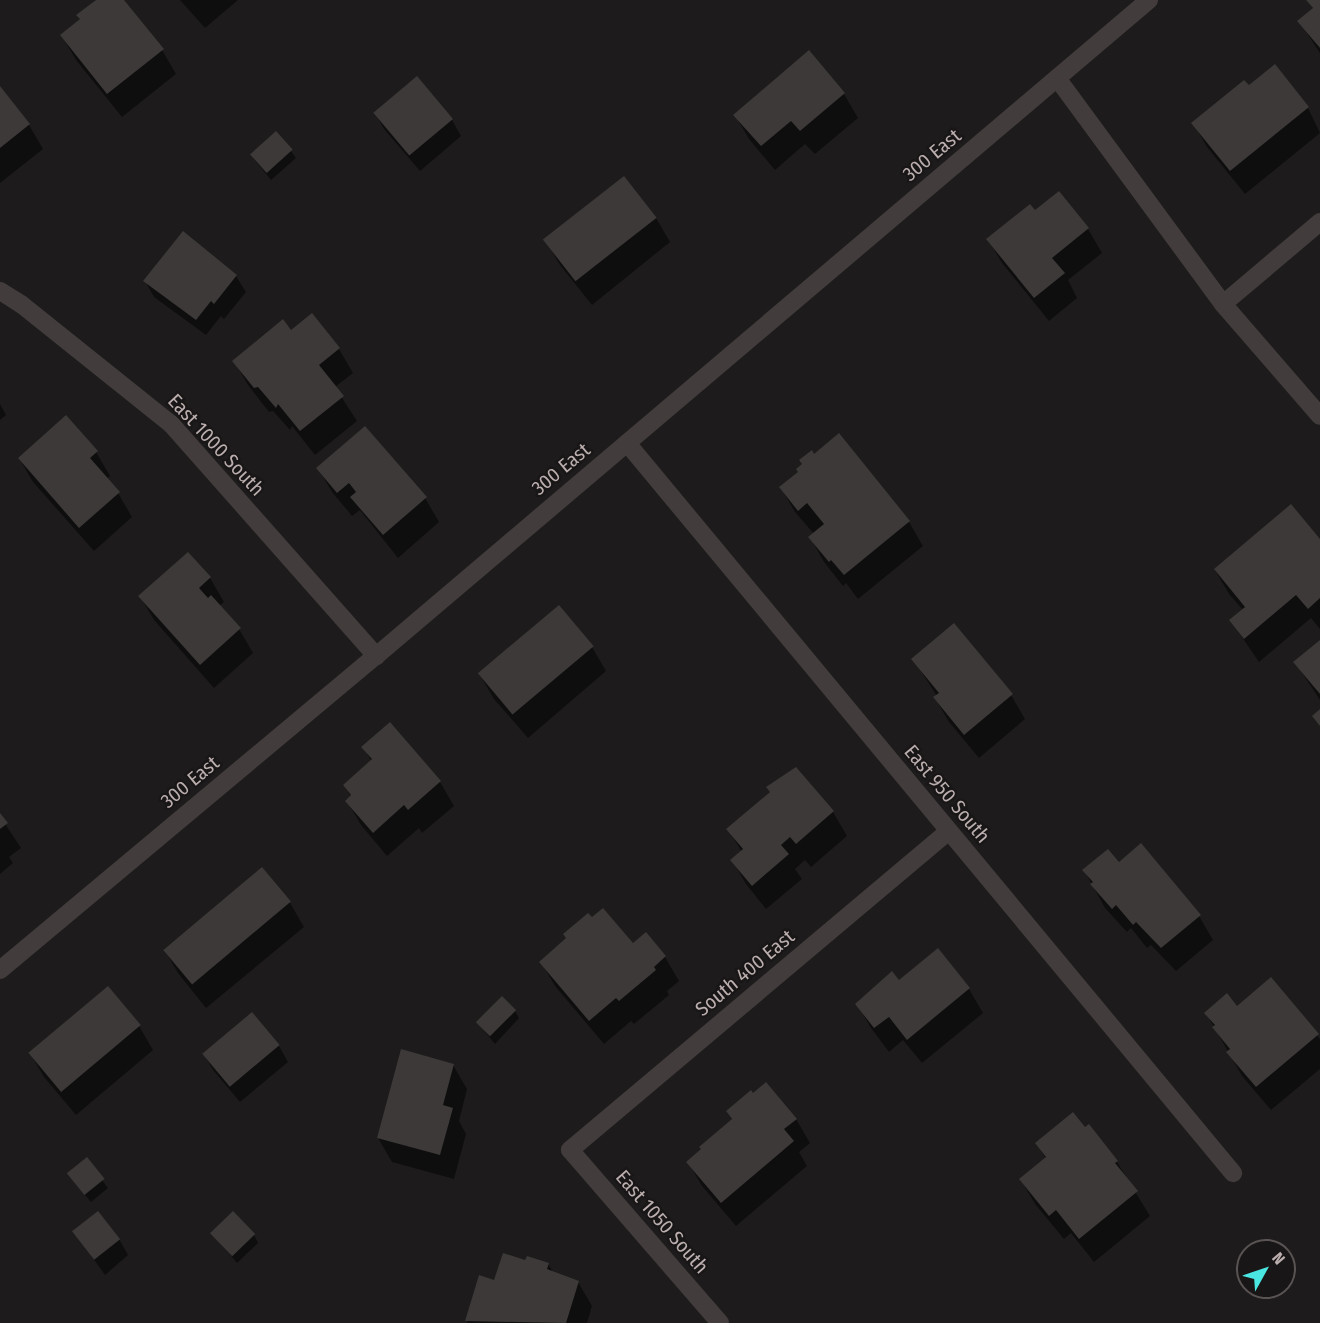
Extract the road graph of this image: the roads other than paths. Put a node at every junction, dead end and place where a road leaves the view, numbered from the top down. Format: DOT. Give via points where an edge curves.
graph roads {
  1 [pos="1149,0"];
  2 [pos="1057,78"];
  3 [pos="1320,222"];
  4 [pos="0,291"];
  5 [pos="1223,304"];
  6 [pos="1320,416"];
  7 [pos="627,443"];
  8 [pos="376,656"];
  9 [pos="949,831"];
  10 [pos="0,970"];
  11 [pos="570,1150"];
  12 [pos="1233,1173"];
  13 [pos="720,1323"];
  1 -- 2 [label="street, 300 East"];
  2 -- 5 [label="street"];
  2 -- 7 [label="street, 300 East"];
  3 -- 5 [label="street"];
  4 -- 8 [label="street, East 1000 South" via="171,424"];
  5 -- 6 [label="street"];
  7 -- 8 [label="street, 300 East"];
  7 -- 9 [label="street, East 950 South"];
  8 -- 10 [label="street, 300 East"];
  9 -- 11 [label="street, South 400 East"];
  9 -- 12 [label="street, East 950 South"];
  11 -- 13 [label="street, East 1050 South"];
}
